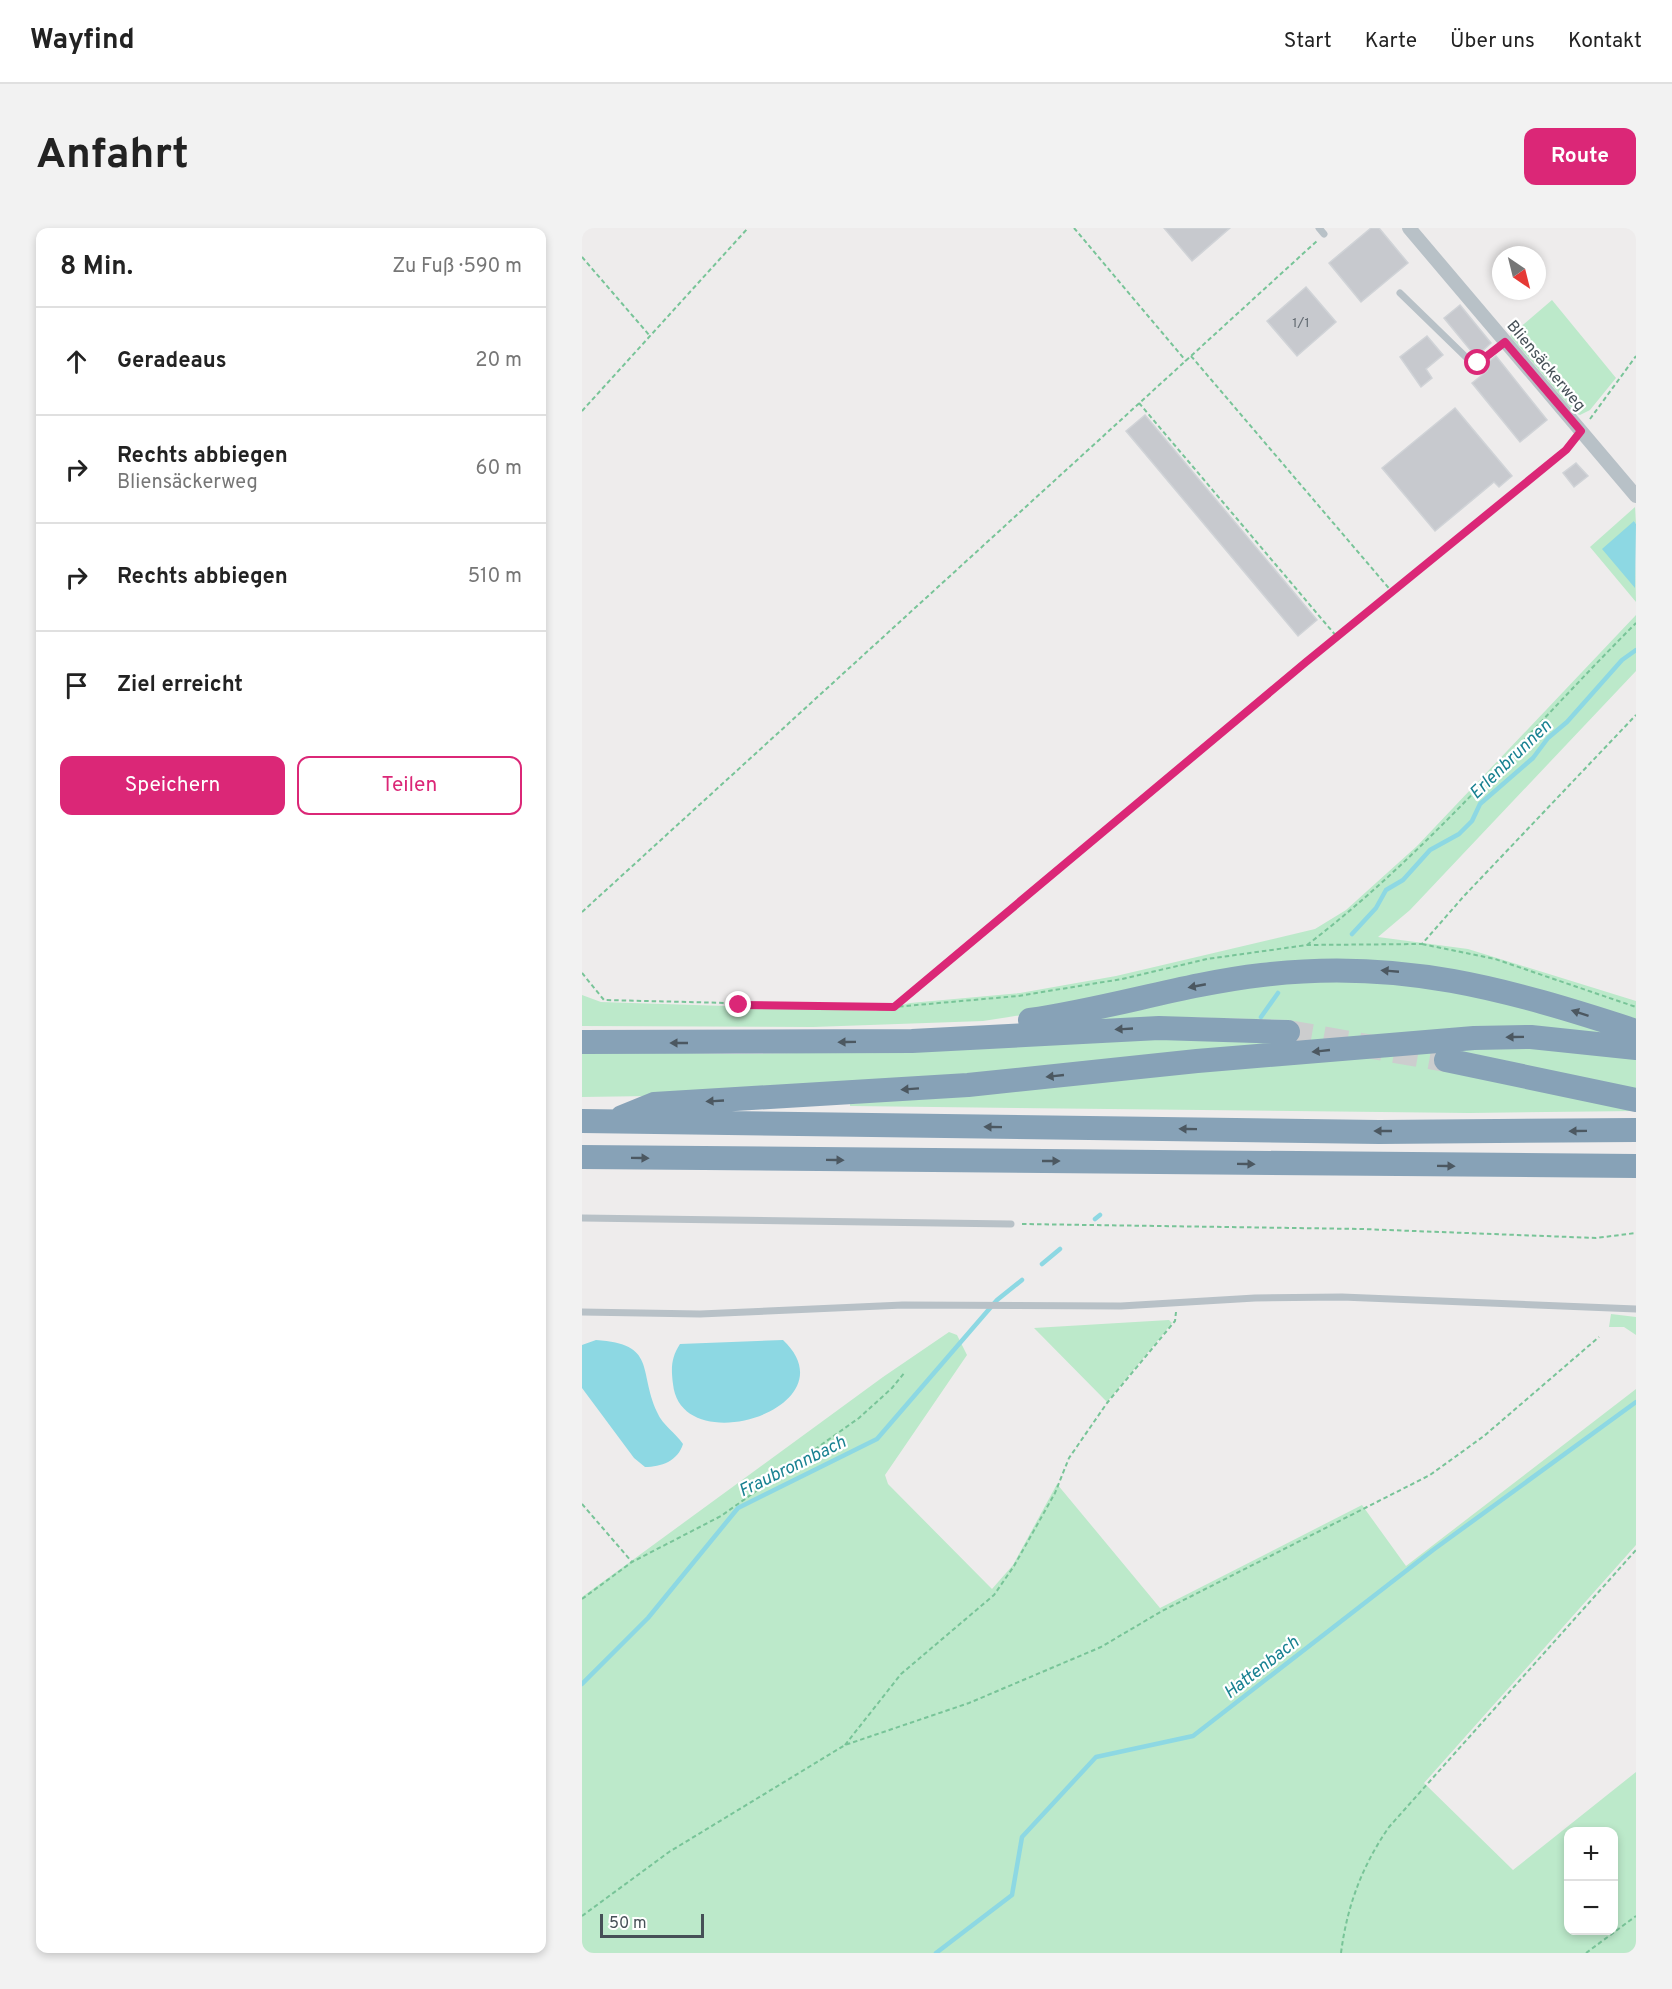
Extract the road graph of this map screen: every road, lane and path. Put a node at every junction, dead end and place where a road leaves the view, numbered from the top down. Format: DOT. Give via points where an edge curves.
graph roads {
  1 [pos="748,228"];
  2 [pos="1074,228"];
  3 [pos="1409,228"];
  4 [pos="1322,231"];
  5 [pos="582,257"];
  6 [pos="1400,293"];
  7 [pos="650,336"];
  8 [pos="1505,342"];
  9 [pos="1191,356"];
  10 [pos="1636,356"];
  11 [pos="1186,360"];
  12 [pos="1139,403"];
  13 [pos="582,411"];
  14 [pos="1581,431"];
  15 [pos="1636,496"];
  16 [pos="1393,593"];
  17 [pos="1636,623"];
  18 [pos="1337,637"];
  19 [pos="1636,715"];
  20 [pos="582,912"];
  21 [pos="1422,944"];
  22 [pos="1307,945"];
  23 [pos="582,973"];
  24 [pos="894,1007"];
  25 [pos="1636,1007"];
  26 [pos="1636,1031"];
  27 [pos="1288,1032"];
  28 [pos="968,1038"];
  29 [pos="582,1042"];
  30 [pos="1636,1048"];
  31 [pos="1446,1060"];
  32 [pos="1636,1100"];
  33 [pos="582,1121"];
  34 [pos="614,1121"];
  35 [pos="1636,1130"];
  36 [pos="582,1156"];
  37 [pos="1636,1166"];
  38 [pos="582,1218"];
  39 [pos="1011,1224"];
  40 [pos="1636,1233"];
  41 [pos="1636,1309"];
  42 [pos="582,1312"];
  43 [pos="1175,1321"];
  44 [pos="1599,1337"];
  45 [pos="905,1372"];
  46 [pos="582,1504"];
  47 [pos="1636,1550"];
  48 [pos="632,1562"];
  49 [pos="582,1599"];
  50 [pos="845,1745"];
  51 [pos="582,1916"];
  52 [pos="1636,1916"];
  53 [pos="1341,1953"];
  54 [pos="1586,1953"];
  1 -- 7 [label="path"];
  2 -- 11 [label="path"];
  3 -- 8 [label="street, Bliensäckerweg"];
  4 -- 9 [label="path"];
  5 -- 7 [label="path"];
  6 -- 8 [label="lane" via="1471,362 1478,363"];
  7 -- 13 [label="path"];
  8 -- 14 [label="street, Bliensäckerweg"];
  9 -- 11 [label="path"];
  9 -- 16 [label="path"];
  10 -- 14 [label="path"];
  11 -- 12 [label="path"];
  12 -- 18 [label="path"];
  12 -- 20 [label="path"];
  14 -- 15 [label="street, Bliensäckerweg"];
  14 -- 16 [label="path" via="1558,456"];
  16 -- 18 [label="path"];
  17 -- 22 [label="path" via="1421,847 1347,915"];
  18 -- 24 [label="path"];
  19 -- 21 [label="path"];
  21 -- 22 [label="path"];
  21 -- 25 [label="path" via="1495,959"];
  22 -- 24 [label="path" via="1207,959 1122,979 1018,996"];
  23 -- 24 [label="path" via="604,1000"];
  26 -- 28 [label="highway, one-way" via="1520,994 1459,980 1377,970 1335,970 1261,975 1202,985 1015,1023"];
  27 -- 28 [label="highway, one-way" via="1150,1028"];
  28 -- 29 [label="highway, one-way" via="815,1043"];
  30 -- 34 [label="highway, one-way" via="1531,1037 1463,1039 968,1084 654,1104"];
  31 -- 32 [label="highway"];
  33 -- 34 [label="highway"];
  35 -- 34 [label="highway, one-way" via="1367,1131"];
  36 -- 37 [label="highway, one-way"];
  38 -- 39 [label="lane"];
  39 -- 40 [label="path" via="1362,1229 1604,1238"];
  41 -- 42 [label="lane" via="1342,1297 1121,1306 847,1307 700,1314"];
  43 -- 50 [label="path" via="1107,1403 1069,1458 1049,1503 994,1594 901,1674"];
  44 -- 50 [label="path" via="1484,1436 1409,1487 1162,1611 1101,1647 969,1703"];
  45 -- 48 [label="path" via="859,1418 721,1516"];
  46 -- 48 [label="path"];
  47 -- 53 [label="path" via="1389,1827 1360,1874"];
  48 -- 49 [label="path"];
  50 -- 51 [label="path" via="669,1852"];
  52 -- 54 [label="path"];
}
